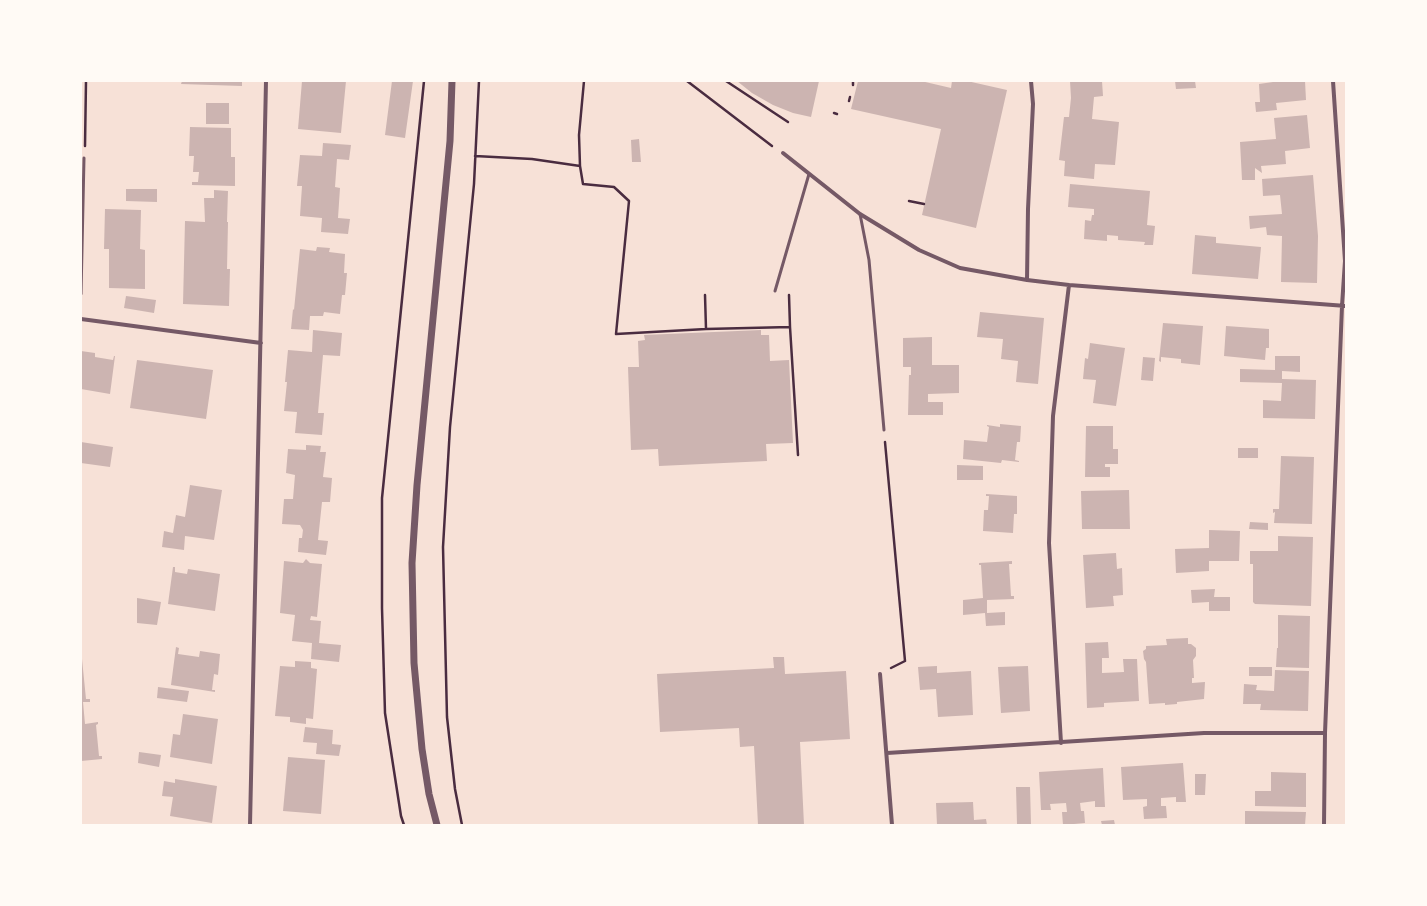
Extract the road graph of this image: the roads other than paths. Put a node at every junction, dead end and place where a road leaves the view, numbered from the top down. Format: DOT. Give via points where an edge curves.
graph roads {
  1 [pos="266,81"];
  2 [pos="452,81"];
  3 [pos="1031,81"];
  4 [pos="1332,81"];
  5 [pos="783,153"];
  6 [pos="84,158"];
  7 [pos="809,174"];
  8 [pos="860,214"];
  9 [pos="1027,280"];
  10 [pos="1069,286"];
  11 [pos="775,291"];
  12 [pos="81,294"];
  13 [pos="1344,306"];
  14 [pos="81,319"];
  15 [pos="261,343"];
  16 [pos="884,430"];
  17 [pos="880,674"];
  18 [pos="1325,733"];
  19 [pos="1061,743"];
  20 [pos="887,753"];
  21 [pos="250,825"];
  22 [pos="437,825"];
  23 [pos="892,825"];
  24 [pos="1324,825"];
  1 -- 15 [label="street"];
  2 -- 22 [label="street" via="450,141 417,485 412,563 414,663 420,734 429,794"];
  3 -- 9 [label="street"];
  4 -- 13 [label="street" via="1345,261"];
  5 -- 7 [label="street"];
  6 -- 12 [label="lane"];
  7 -- 8 [label="street"];
  7 -- 11 [label="lane"];
  8 -- 9 [label="street" via="919,250 960,268"];
  8 -- 16 [label="lane" via="869,260"];
  9 -- 10 [label="street"];
  10 -- 13 [label="street"];
  10 -- 19 [label="street" via="1053,416 1049,543"];
  13 -- 18 [label="street"];
  14 -- 15 [label="street"];
  15 -- 21 [label="street"];
  17 -- 20 [label="street"];
  18 -- 19 [label="street" via="1204,734"];
  18 -- 24 [label="street"];
  19 -- 20 [label="street"];
  20 -- 23 [label="street"];
}
